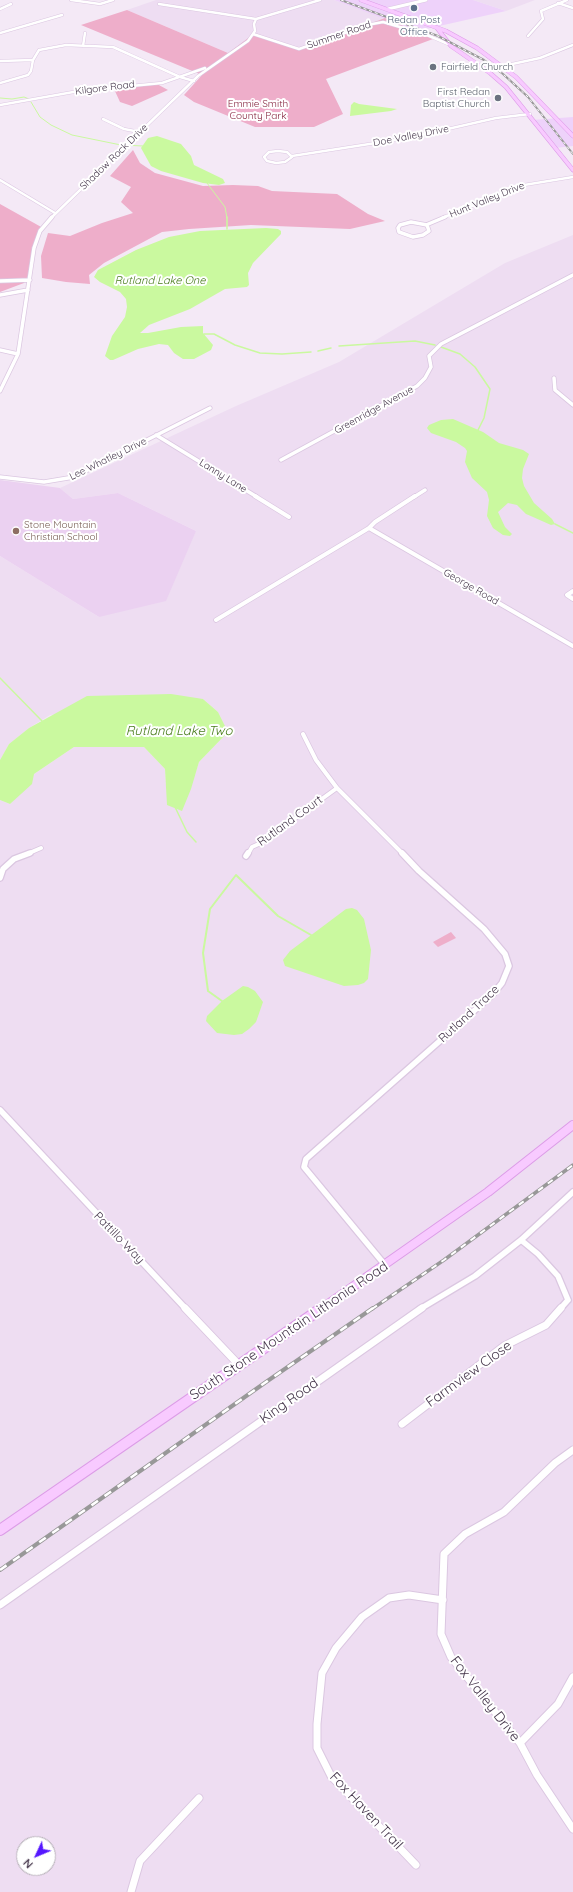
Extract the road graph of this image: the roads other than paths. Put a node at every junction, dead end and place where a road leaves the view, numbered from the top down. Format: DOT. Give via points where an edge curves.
graph roads {
  1 [pos="72,0"];
  2 [pos="113,0"];
  3 [pos="320,0"];
  4 [pos="361,0"];
  5 [pos="426,0"];
  6 [pos="567,0"];
  7 [pos="558,3"];
  8 [pos="11,4"];
  9 [pos="158,4"];
  10 [pos="573,8"];
  11 [pos="0,9"];
  12 [pos="388,9"];
  13 [pos="62,14"];
  14 [pos="256,19"];
  15 [pos="438,28"];
  16 [pos="0,33"];
  17 [pos="85,33"];
  18 [pos="253,34"];
  19 [pos="528,36"];
  20 [pos="448,44"];
  21 [pos="573,45"];
  22 [pos="83,46"];
  23 [pos="33,60"];
  24 [pos="0,61"];
  25 [pos="503,66"];
  26 [pos="208,67"];
  27 [pos="180,77"];
  28 [pos="194,81"];
  29 [pos="0,83"];
  30 [pos="0,105"];
  31 [pos="530,114"];
  32 [pos="103,119"];
  33 [pos="140,132"];
  34 [pos="573,136"];
  35 [pos="292,156"];
  36 [pos="573,170"];
  37 [pos="573,177"];
  38 [pos="0,180"];
  39 [pos="55,213"];
  40 [pos="426,225"];
  41 [pos="573,275"];
  42 [pos="30,280"];
  43 [pos="0,281"];
  44 [pos="28,290"];
  45 [pos="0,295"];
  46 [pos="0,350"];
  47 [pos="18,354"];
  48 [pos="554,378"];
  49 [pos="0,391"];
  50 [pos="573,405"];
  51 [pos="210,408"];
  52 [pos="156,435"];
  53 [pos="281,460"];
  54 [pos="0,477"];
  55 [pos="425,490"];
  56 [pos="289,517"];
  57 [pos="369,528"];
  58 [pos="573,591"];
  59 [pos="573,599"];
  60 [pos="216,620"];
  61 [pos="573,646"];
  62 [pos="303,734"];
  63 [pos="337,788"];
  64 [pos="40,848"];
  65 [pos="246,856"];
  66 [pos="0,878"];
  67 [pos="0,1110"];
  68 [pos="573,1125"];
  69 [pos="573,1192"];
  70 [pos="520,1240"];
  71 [pos="385,1265"];
  72 [pos="571,1301"];
  73 [pos="239,1365"];
  74 [pos="402,1424"];
  75 [pos="573,1450"];
  76 [pos="0,1530"];
  77 [pos="443,1600"];
  78 [pos="0,1605"];
  79 [pos="573,1677"];
  80 [pos="520,1743"];
  81 [pos="200,1798"];
  82 [pos="573,1829"];
  83 [pos="416,1865"];
  84 [pos="131,1892"];
  1 -- 2 [label="street" via="100,4"];
  3 -- 14 [label="street"];
  4 -- 12 [label="main road"];
  5 -- 12 [label="street"];
  6 -- 7 [label="street"];
  7 -- 10 [label="street"];
  7 -- 19 [label="street" via="541,11 543,19"];
  8 -- 11 [label="street"];
  9 -- 14 [label="street"];
  12 -- 15 [label="main road"];
  13 -- 16 [label="street"];
  14 -- 18 [label="street"];
  15 -- 20 [label="main road"];
  15 -- 25 [label="main road" via="461,39"];
  17 -- 22 [label="street"];
  18 -- 20 [label="street, Summer Road" via="299,49 367,25 383,22"];
  18 -- 26 [label="street, Shadow Rock Drive" via="248,41"];
  20 -- 31 [label="main road" via="498,80"];
  21 -- 25 [label="street" via="540,58"];
  22 -- 23 [label="street" via="49,46 39,50"];
  22 -- 27 [label="street" via="117,48"];
  23 -- 24 [label="street"];
  23 -- 29 [label="street" via="33,68 28,75"];
  25 -- 34 [label="main road"];
  26 -- 27 [label="street, Kilgore Road"];
  26 -- 28 [label="street, Shadow Rock Drive"];
  27 -- 28 [label="street"];
  27 -- 30 [label="street, Kilgore Road" via="162,83 79,91"];
  28 -- 33 [label="street, Shadow Rock Drive"];
  31 -- 35 [label="street, Doe Valley Drive" via="496,118 408,138"];
  31 -- 36 [label="main road"];
  32 -- 33 [label="street" via="124,129"];
  33 -- 39 [label="street, Shadow Rock Drive"];
  35 -- 35 [label="street, Doe Valley Drive" via="283,151 274,151 264,157 271,162 281,163 289,161"];
  37 -- 40 [label="street, Hunt Valley Drive" via="524,185"];
  38 -- 39 [label="street"];
  39 -- 42 [label="street, Shadow Rock Drive" via="40,232 34,248"];
  40 -- 40 [label="street, Hunt Valley Drive" via="404,223 398,228 398,232 405,236 420,236 429,231"];
  41 -- 53 [label="street, Greenridge Avenue" via="441,344 429,356 431,367 418,386"];
  42 -- 43 [label="street"];
  42 -- 44 [label="street, Shadow Rock Drive"];
  44 -- 45 [label="street"];
  44 -- 47 [label="street, Shadow Rock Drive"];
  46 -- 47 [label="street"];
  47 -- 49 [label="street, Shadow Rock Drive"];
  48 -- 50 [label="street" via="555,390"];
  51 -- 52 [label="street, Lee Whatley Drive"];
  52 -- 54 [label="street, Lee Whatley Drive" via="74,477 44,482"];
  52 -- 56 [label="street, Lanny Lane"];
  55 -- 57 [label="street"];
  57 -- 60 [label="street"];
  57 -- 61 [label="street, George Road"];
  58 -- 59 [label="street" via="567,595"];
  62 -- 63 [label="street, Rutland Trace" via="316,760"];
  63 -- 65 [label="street, Rutland Court" via="252,847"];
  63 -- 71 [label="street, Rutland Trace" via="419,871 484,929 505,954 509,966 502,983 493,994 306,1159 304,1167"];
  64 -- 66 [label="street" via="14,859 3,870"];
  67 -- 73 [label="street, Pattillo Way"];
  68 -- 71 [label="main road, South Stone Mountain Lithonia Road" via="488,1192"];
  69 -- 70 [label="street, King Road"];
  70 -- 72 [label="street, Farmview Close" via="538,1254 558,1276"];
  70 -- 78 [label="street, King Road" via="475,1276 411,1315"];
  71 -- 73 [label="main road, South Stone Mountain Lithonia Road"];
  72 -- 74 [label="street, Farmview Close" via="546,1325 504,1346"];
  73 -- 76 [label="main road, South Stone Mountain Lithonia Road"];
  75 -- 77 [label="street, Fox Valley Drive" via="555,1463 504,1512 465,1534 444,1554"];
  77 -- 80 [label="street, Fox Valley Drive" via="441,1634 451,1657"];
  77 -- 83 [label="street, Fox Haven Trail" via="409,1595 389,1598 362,1617 336,1648 322,1672 317,1748 331,1776"];
  79 -- 80 [label="street" via="558,1704"];
  80 -- 82 [label="street, Fox Valley Drive" via="537,1776"];
  81 -- 84 [label="street" via="140,1861"];
}
